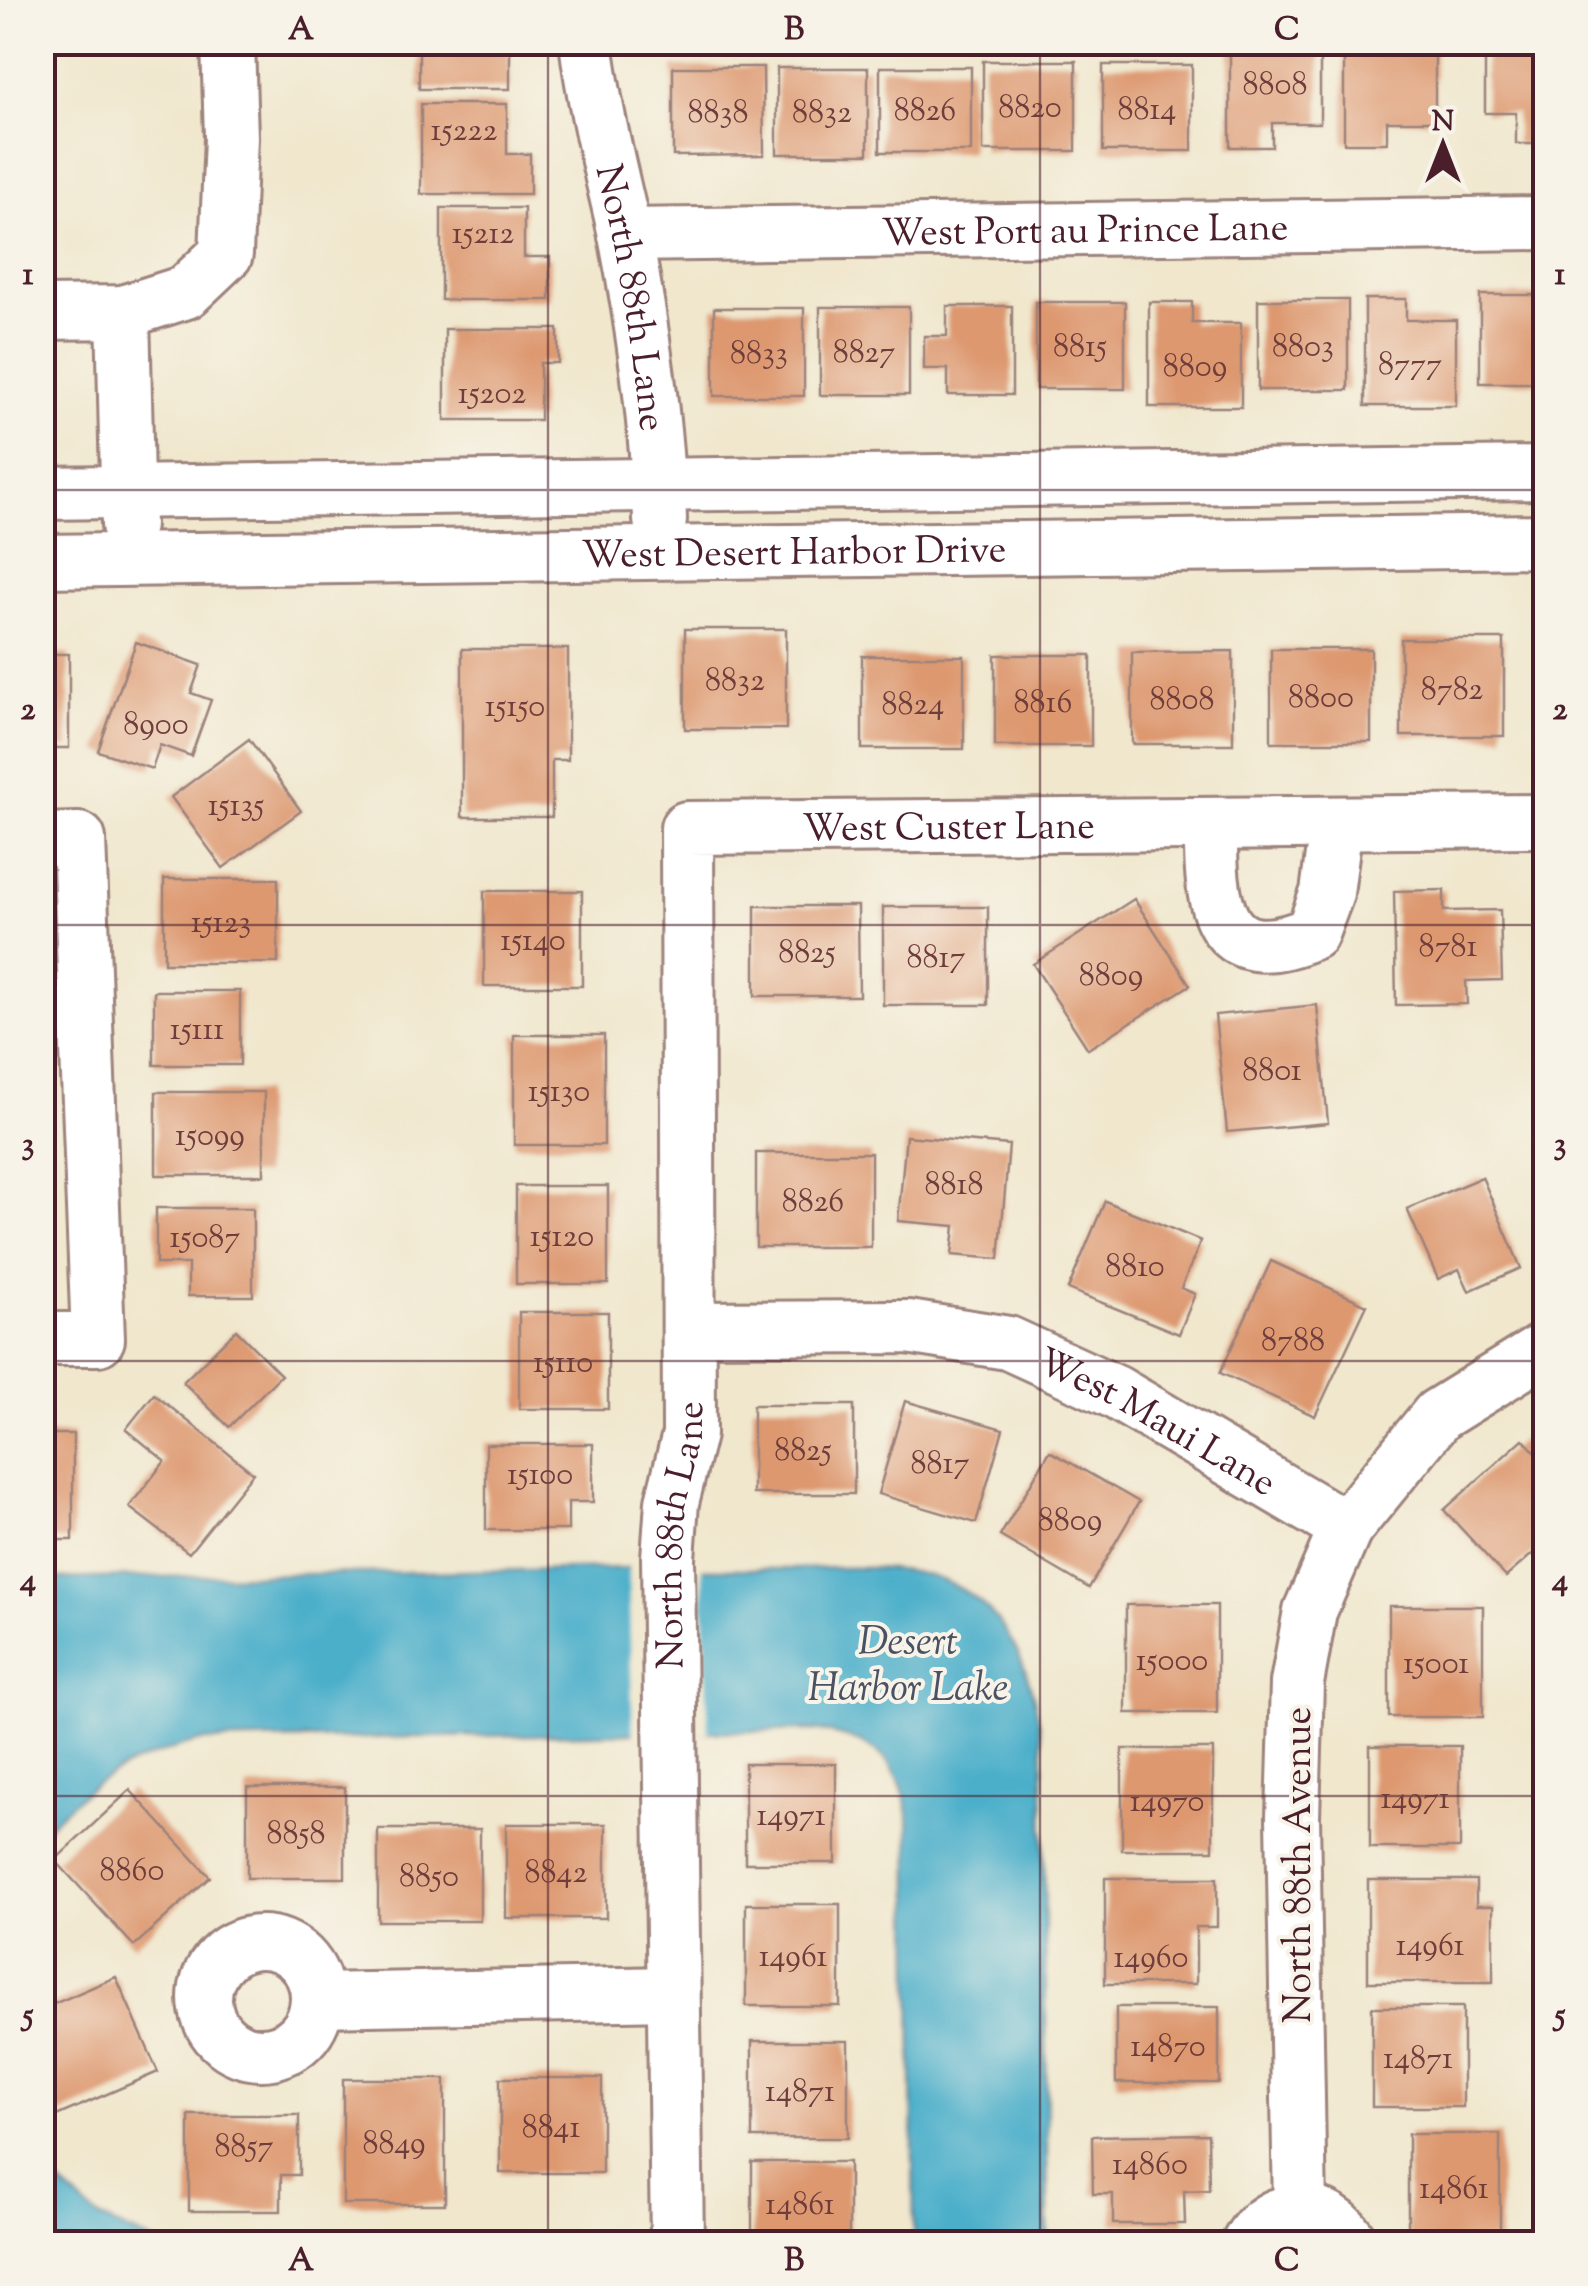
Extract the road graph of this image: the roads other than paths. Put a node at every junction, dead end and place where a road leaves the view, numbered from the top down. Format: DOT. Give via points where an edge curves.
graph roads {
  1 [pos="228,42"];
  2 [pos="586,42"];
  3 [pos="1546,223"];
  4 [pos="624,235"];
  5 [pos="123,312"];
  6 [pos="42,313"];
  7 [pos="1546,472"];
  8 [pos="659,485"];
  9 [pos="128,492"];
  10 [pos="42,493"];
  11 [pos="1546,541"];
  12 [pos="662,554"];
  13 [pos="129,560"];
  14 [pos="42,561"];
  15 [pos="1546,821"];
  16 [pos="1211,824"];
  17 [pos="1336,824"];
  18 [pos="687,828"];
  19 [pos="61,839"];
  20 [pos="690,1328"];
  21 [pos="42,1338"];
  22 [pos="1546,1348"];
  23 [pos="1346,1528"];
  24 [pos="672,1993"];
  25 [pos="318,2000"];
  26 [pos="1300,2210"];
  27 [pos="677,2244"];
  28 [pos="1248,2244"];
  29 [pos="1352,2244"];
  1 -- 5 [label="street" via="226,254 186,292"];
  2 -- 4 [label="street, North 88th Lane"];
  3 -- 4 [label="street, West Port au Prince Lane"];
  4 -- 8 [label="street, North 88th Lane"];
  5 -- 6 [label="street"];
  5 -- 9 [label="street"];
  7 -- 8 [label="street, West Desert Harbor Drive"];
  8 -- 9 [label="street, West Desert Harbor Drive"];
  8 -- 12 [label="street, North 88th Lane"];
  9 -- 10 [label="street, West Desert Harbor Drive"];
  9 -- 13 [label="street"];
  11 -- 12 [label="street, West Desert Harbor Drive"];
  12 -- 13 [label="street, West Desert Harbor Drive"];
  13 -- 14 [label="street, West Desert Harbor Drive"];
  15 -- 17 [label="street, West Custer Lane"];
  16 -- 17 [label="street, West Custer Lane"];
  16 -- 17 [label="street" via="1213,888 1224,926 1248,944 1278,947 1312,933"];
  16 -- 18 [label="street, West Custer Lane"];
  18 -- 20 [label="street, North 88th Lane"];
  19 -- 21 [label="street" via="98,1339"];
  20 -- 23 [label="street, West Maui Lane" via="908,1327 1008,1343 1115,1392"];
  20 -- 24 [label="street, North 88th Lane" via="689,1434 672,1502 668,1558"];
  22 -- 23 [label="street" via="1438,1416"];
  23 -- 26 [label="street, North 88th Avenue" via="1310,1612 1297,1683"];
  24 -- 25 [label="street"];
  24 -- 27 [label="street, North 88th Lane"];
  26 -- 28 [label="street" via="1265,2221"];
  26 -- 29 [label="street" via="1334,2220"];
}
